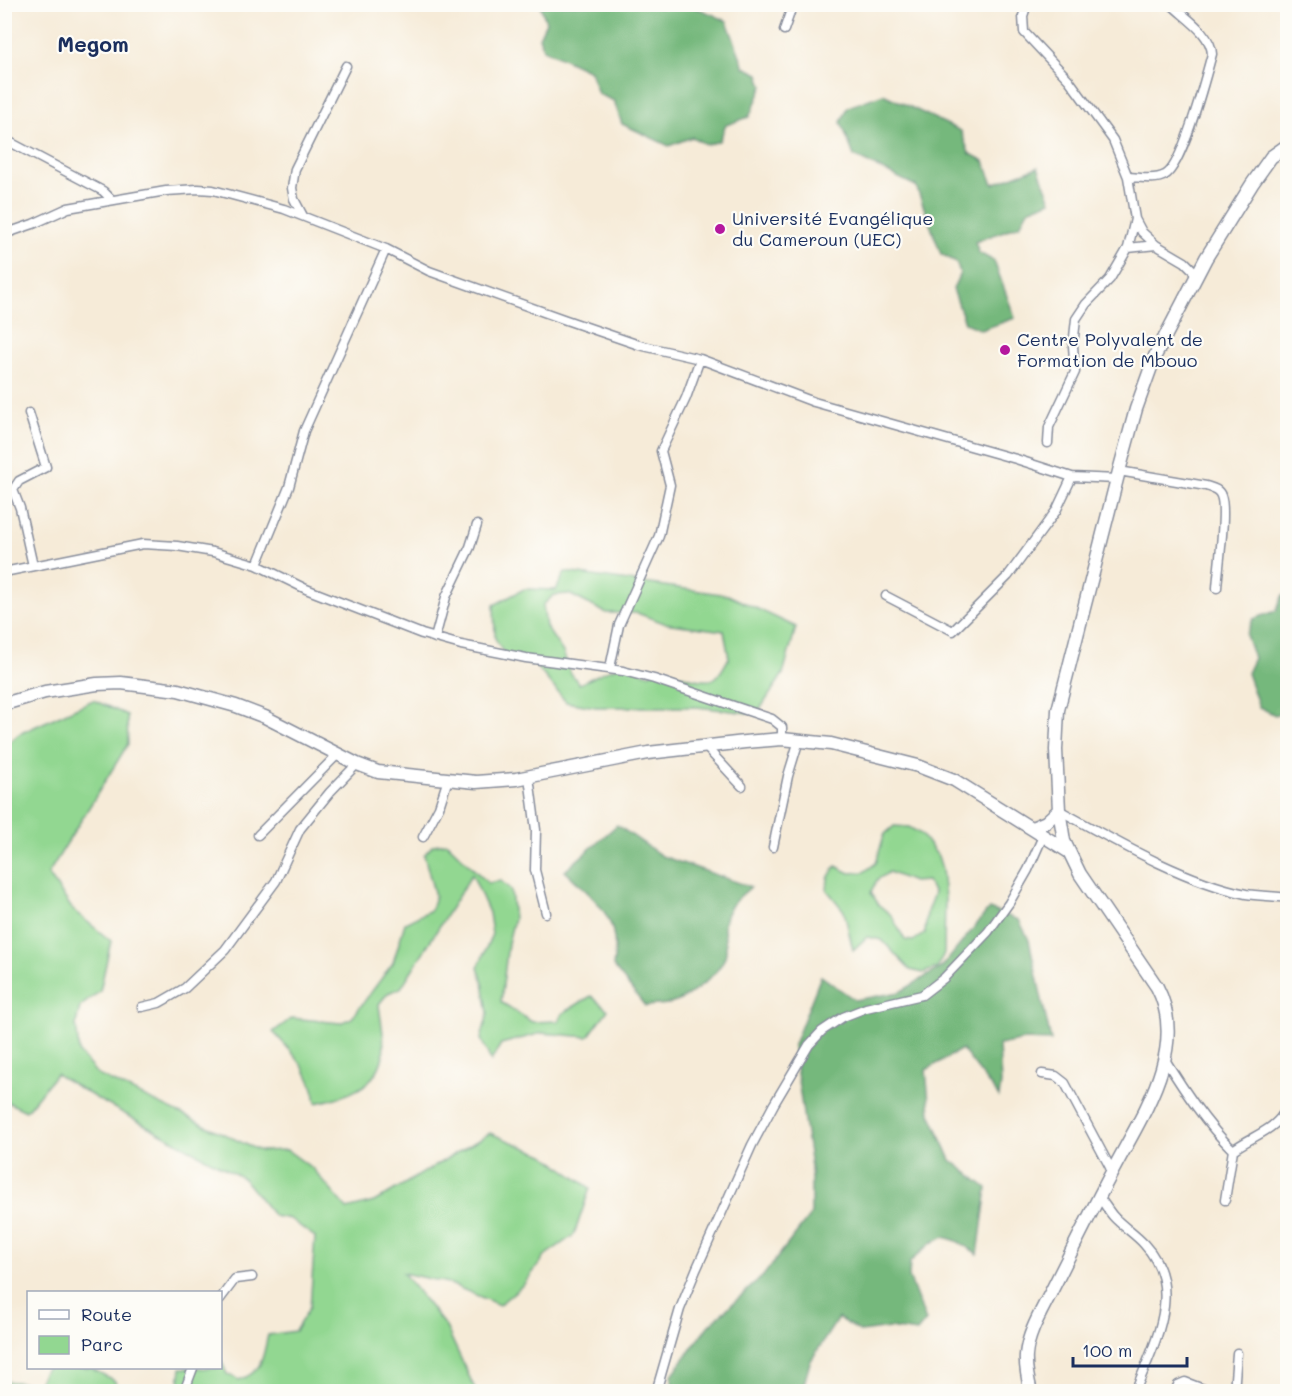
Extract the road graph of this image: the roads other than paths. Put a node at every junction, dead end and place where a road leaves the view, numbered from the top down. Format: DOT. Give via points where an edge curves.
graph roads {
  1 [pos="793,4"];
  2 [pos="1027,4"];
  3 [pos="1171,4"];
  4 [pos="784,30"];
  5 [pos="346,66"];
  6 [pos="4,139"];
  7 [pos="1287,145"];
  8 [pos="1128,177"];
  9 [pos="112,200"];
  10 [pos="303,216"];
  11 [pos="1135,219"];
  12 [pos="4,234"];
  13 [pos="1156,245"];
  14 [pos="1128,248"];
  15 [pos="386,249"];
  16 [pos="1206,258"];
  17 [pos="1185,262"];
  18 [pos="1196,278"];
  19 [pos="700,359"];
  20 [pos="29,413"];
  21 [pos="1048,443"];
  22 [pos="1118,475"];
  23 [pos="1072,477"];
  24 [pos="477,525"];
  25 [pos="256,565"];
  26 [pos="33,566"];
  27 [pos="4,572"];
  28 [pos="1217,588"];
  29 [pos="886,596"];
  30 [pos="435,638"];
  31 [pos="610,668"];
  32 [pos="4,704"];
  33 [pos="782,739"];
  34 [pos="798,740"];
  35 [pos="705,746"];
  36 [pos="337,754"];
  37 [pos="357,764"];
  38 [pos="529,777"];
  39 [pos="448,779"];
  40 [pos="742,786"];
  41 [pos="1059,810"];
  42 [pos="1032,828"];
  43 [pos="258,835"];
  44 [pos="1043,836"];
  45 [pos="423,837"];
  46 [pos="773,847"];
  47 [pos="1069,852"];
  48 [pos="1287,898"];
  49 [pos="546,913"];
  50 [pos="142,1007"];
  51 [pos="1164,1058"];
  52 [pos="1042,1074"];
  53 [pos="1283,1113"];
  54 [pos="1233,1150"];
  55 [pos="1112,1171"];
  56 [pos="1099,1197"];
  57 [pos="1226,1200"];
  58 [pos="252,1277"];
  59 [pos="222,1295"];
  60 [pos="1237,1353"];
  61 [pos="193,1369"];
  62 [pos="184,1392"];
  63 [pos="656,1392"];
  64 [pos="1031,1392"];
  65 [pos="1136,1392"];
  66 [pos="1174,1392"];
  67 [pos="1211,1392"];
  68 [pos="1234,1392"];
  1 -- 4 [label="street"];
  2 -- 8 [label="street" via="1024,32 1093,110 1113,140"];
  3 -- 8 [label="street" via="1204,35 1212,54 1192,122 1171,171 1159,177"];
  5 -- 10 [label="street" via="295,169 292,188"];
  6 -- 9 [label="street" via="103,191"];
  7 -- 16 [label="street" via="1262,168"];
  8 -- 11 [label="street"];
  9 -- 10 [label="street" via="166,191 213,190"];
  9 -- 12 [label="street" via="61,210"];
  10 -- 15 [label="street"];
  11 -- 13 [label="street"];
  11 -- 14 [label="street"];
  13 -- 14 [label="street"];
  13 -- 17 [label="street"];
  14 -- 21 [label="street" via="1110,279 1076,319 1075,372 1049,427"];
  15 -- 19 [label="street" via="429,271 566,320 639,345"];
  15 -- 25 [label="street" via="304,431 289,488"];
  16 -- 17 [label="street"];
  16 -- 18 [label="street"];
  17 -- 18 [label="street"];
  18 -- 22 [label="street" via="1155,356"];
  19 -- 23 [label="street" via="814,402"];
  19 -- 31 [label="street" via="661,451 670,485 659,536 619,625"];
  20 -- 26 [label="street" via="46,467 19,480 13,490"];
  22 -- 23 [label="street"];
  22 -- 28 [label="street" via="1215,489 1221,494"];
  22 -- 41 [label="street" via="1058,710"];
  23 -- 29 [label="street" via="1056,511 1008,576 953,631"];
  24 -- 30 [label="street" via="446,597"];
  25 -- 26 [label="street" via="213,552 153,544"];
  25 -- 30 [label="street" via="367,614"];
  26 -- 27 [label="street"];
  30 -- 31 [label="street" via="526,658"];
  31 -- 33 [label="street" via="766,717 782,727"];
  32 -- 36 [label="street" via="45,692 97,684 178,690 236,705"];
  33 -- 34 [label="street"];
  33 -- 35 [label="street"];
  34 -- 42 [label="street" via="885,756 941,774"];
  34 -- 46 [label="street"];
  35 -- 38 [label="street"];
  35 -- 40 [label="street"];
  36 -- 37 [label="street"];
  36 -- 43 [label="street"];
  37 -- 39 [label="street" via="378,772"];
  37 -- 50 [label="street" via="300,829 276,881 225,950 179,992"];
  38 -- 39 [label="street" via="493,782"];
  38 -- 49 [label="street" via="536,830 535,870"];
  39 -- 45 [label="street"];
  41 -- 42 [label="street"];
  41 -- 47 [label="street"];
  41 -- 48 [label="street" via="1208,883 1246,894"];
  42 -- 44 [label="street"];
  44 -- 47 [label="street"];
  44 -- 63 [label="street" via="1009,903 988,932 944,978 922,995 843,1017 809,1045 752,1145 696,1270 680,1309"];
  47 -- 51 [label="street" via="1164,1000"];
  51 -- 54 [label="street"];
  51 -- 55 [label="street" via="1151,1098"];
  52 -- 55 [label="street" via="1065,1083"];
  53 -- 54 [label="street" via="1278,1122"];
  54 -- 57 [label="street"];
  55 -- 56 [label="street"];
  56 -- 64 [label="street" via="1032,1332 1026,1355"];
  56 -- 65 [label="street" via="1113,1216 1144,1244 1166,1289 1166,1305"];
  58 -- 59 [label="street" via="235,1280"];
  60 -- 68 [label="street"];
  61 -- 62 [label="street"];
  66 -- 67 [label="street" via="1185,1382"];
}
